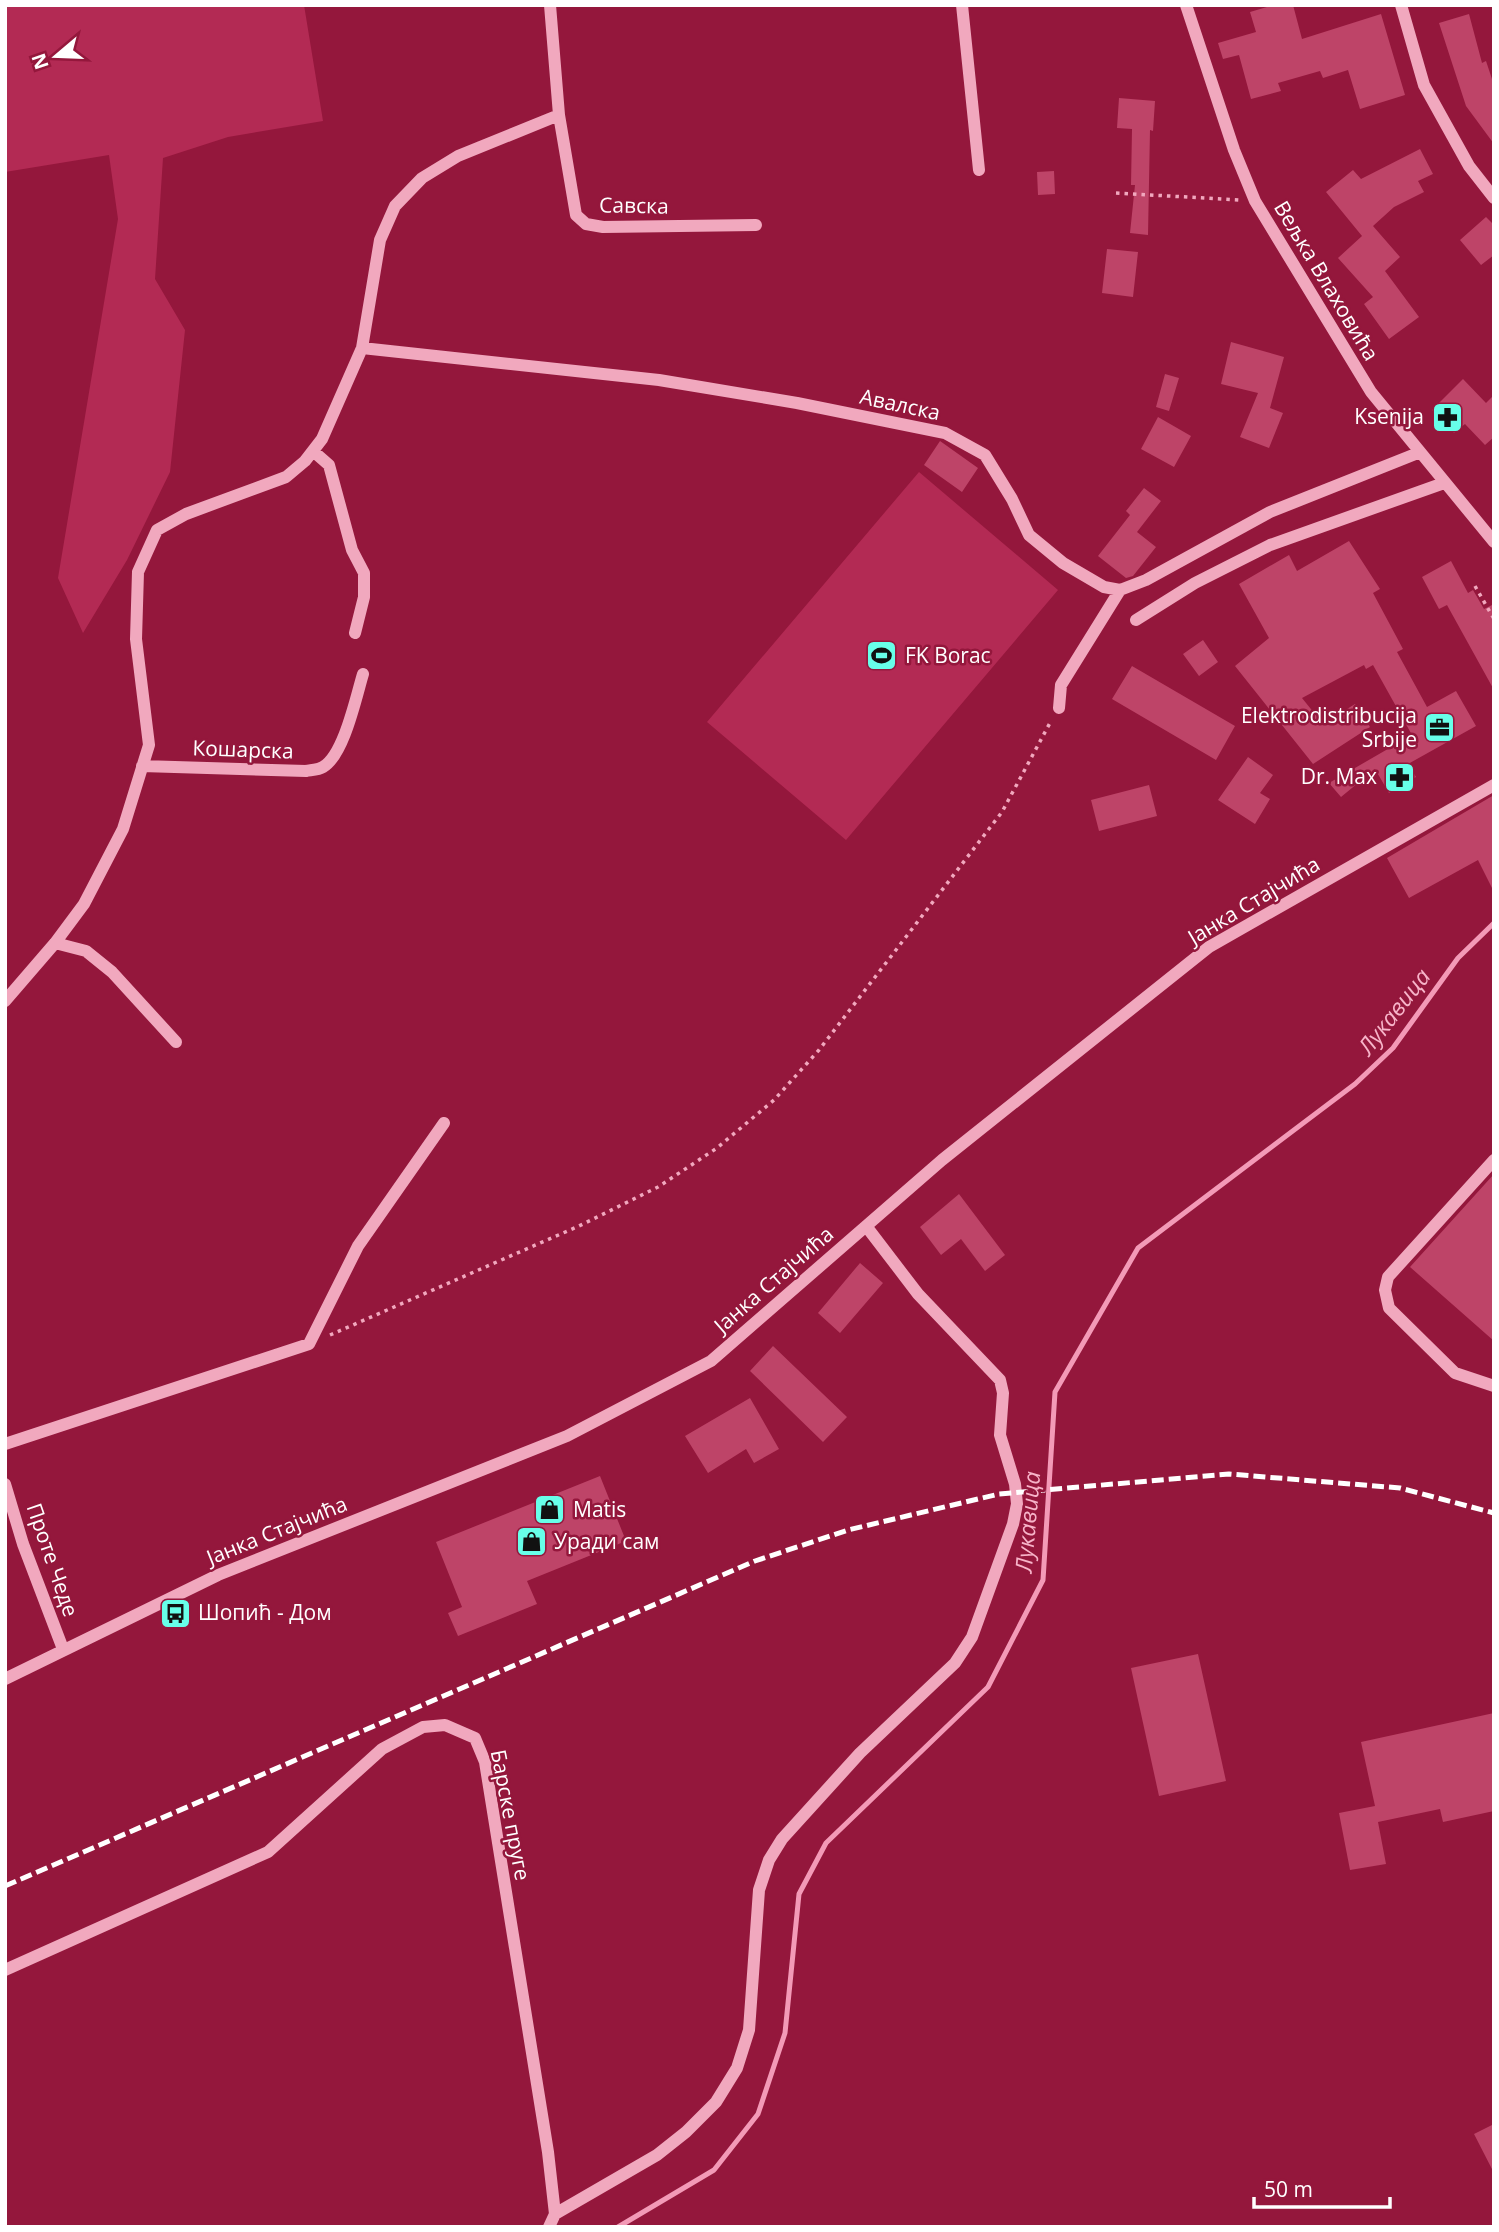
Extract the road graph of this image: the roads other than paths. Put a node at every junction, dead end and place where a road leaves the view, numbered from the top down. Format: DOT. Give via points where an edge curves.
graph roads {
  1 [pos="550,5"];
  2 [pos="962,5"];
  3 [pos="1401,5"];
  4 [pos="1188,6"];
  5 [pos="559,115"];
  6 [pos="979,170"];
  7 [pos="1494,198"];
  8 [pos="756,225"];
  9 [pos="362,348"];
  10 [pos="313,451"];
  11 [pos="1418,453"];
  12 [pos="1444,483"];
  13 [pos="1494,521"];
  14 [pos="1484,530"];
  15 [pos="1494,542"];
  16 [pos="1120,590"];
  17 [pos="1136,620"];
  18 [pos="355,633"];
  19 [pos="363,674"];
  20 [pos="1059,708"];
  21 [pos="142,766"];
  22 [pos="1494,785"];
  23 [pos="55,943"];
  24 [pos="5,1001"];
  25 [pos="176,1042"];
  26 [pos="444,1123"];
  27 [pos="1494,1160"];
  28 [pos="866,1226"];
  29 [pos="1494,1386"];
  30 [pos="5,1444"];
  31 [pos="5,1484"];
  32 [pos="63,1649"];
  33 [pos="5,1679"];
  34 [pos="5,1970"];
  35 [pos="555,2214"];
  36 [pos="549,2227"];
  1 -- 5 [label="street, Савска"];
  2 -- 6 [label="street"];
  3 -- 7 [label="street" via="1424,85 1469,166"];
  4 -- 11 [label="street, Вељка Влаховића" via="1255,201 1371,393"];
  5 -- 8 [label="street, Савска" via="576,215 586,224"];
  5 -- 9 [label="street" via="458,156 422,178 395,206 380,240"];
  9 -- 10 [label="street"];
  9 -- 16 [label="street, Авалска" via="659,380 945,433 985,456 1029,535 1063,563 1104,587"];
  10 -- 18 [label="street" via="329,465 352,550 364,573 364,597"];
  10 -- 21 [label="street" via="286,477 186,514 157,530 138,572 136,639 149,745"];
  11 -- 12 [label="street, Вељка Влаховића"];
  11 -- 16 [label="street" via="1270,513"];
  12 -- 14 [label="street, Вељка Влаховића"];
  12 -- 17 [label="street" via="1270,545"];
  13 -- 14 [label="street"];
  14 -- 15 [label="street, Вељка Влаховића"];
  16 -- 20 [label="street" via="1061,685"];
  19 -- 21 [label="street, Кошарска" via="340,745 322,768"];
  21 -- 23 [label="street" via="123,829 84,904"];
  22 -- 28 [label="street, Јанка Стајчића" via="1209,947"];
  23 -- 24 [label="street"];
  23 -- 25 [label="street" via="86,951"];
  26 -- 30 [label="street" via="358,1247 309,1344"];
  27 -- 29 [label="street" via="1388,1278 1385,1290 1389,1308 1455,1373"];
  28 -- 32 [label="street, Јанка Стајчића" via="711,1361 567,1436 218,1575"];
  28 -- 35 [label="street" via="918,1294 1000,1380 1000,1435 1016,1494 1013,1524 978,1623 955,1663 860,1753 782,1839 769,1860 759,1890 749,2030 727,2085 686,2132 626,2175"];
  31 -- 32 [label="street, Проте Чеде"];
  32 -- 33 [label="street, Јанка Стајчића"];
  34 -- 35 [label="street, Барске пруге" via="268,1852 382,1749 423,1727 445,1725 475,1738 485,1762"];
  35 -- 36 [label="street"];
}
